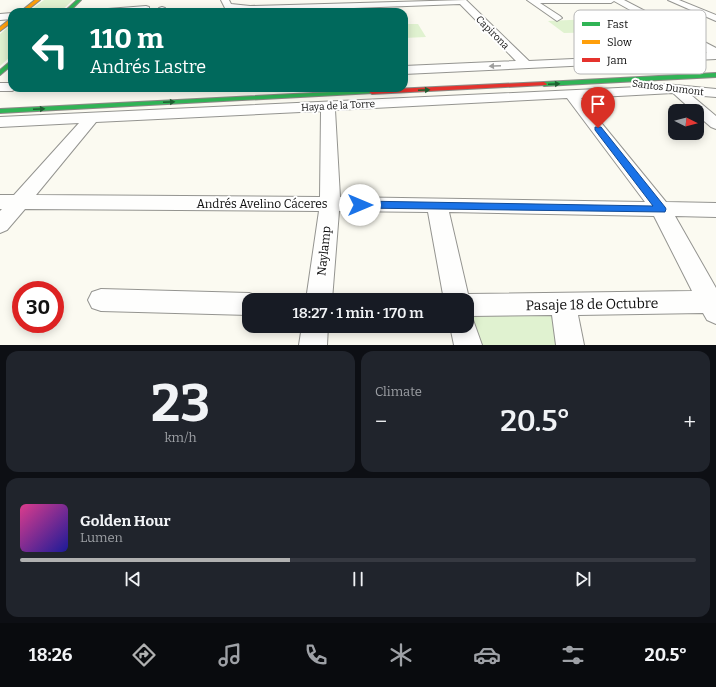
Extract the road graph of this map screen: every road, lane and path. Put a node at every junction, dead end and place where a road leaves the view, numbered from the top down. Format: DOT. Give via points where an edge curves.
graph roads {
  1 [pos="38,0"];
  2 [pos="79,0"];
  3 [pos="531,0"];
  4 [pos="611,0"];
  5 [pos="618,0"];
  6 [pos="672,0"];
  7 [pos="462,1"];
  8 [pos="405,2"];
  9 [pos="226,6"];
  10 [pos="27,8"];
  11 [pos="70,8"];
  12 [pos="636,10"];
  13 [pos="696,10"];
  14 [pos="706,14"];
  15 [pos="557,18"];
  16 [pos="716,18"];
  17 [pos="706,49"];
  18 [pos="706,55"];
  19 [pos="716,55"];
  20 [pos="574,62"];
  21 [pos="525,64"];
  22 [pos="8,66"];
  23 [pos="706,66"];
  24 [pos="716,66"];
  25 [pos="408,70"];
  26 [pos="0,73"];
  27 [pos="716,75"];
  28 [pos="620,81"];
  29 [pos="676,90"];
  30 [pos="408,91"];
  31 [pos="385,92"];
  32 [pos="606,92"];
  33 [pos="716,93"];
  34 [pos="571,94"];
  35 [pos="328,105"];
  36 [pos="0,110"];
  37 [pos="91,118"];
  38 [pos="0,122"];
  39 [pos="716,124"];
  40 [pos="0,202"];
  41 [pos="20,202"];
  42 [pos="330,205"];
  43 [pos="437,205"];
  44 [pos="661,209"];
  45 [pos="716,210"];
  46 [pos="0,225"];
  47 [pos="320,293"];
  48 [pos="456,293"];
  49 [pos="102,300"];
  50 [pos="242,304"];
  51 [pos="474,305"];
  52 [pos="563,305"];
  53 [pos="715,305"];
  54 [pos="314,333"];
  55 [pos="465,333"];
  56 [pos="313,345"];
  57 [pos="468,345"];
  58 [pos="570,345"];
  1 -- 10 [label="main road"];
  2 -- 11 [label="main road"];
  3 -- 4 [label="street"];
  3 -- 15 [label="street"];
  5 -- 12 [label="street"];
  6 -- 13 [label="street"];
  7 -- 8 [label="street"];
  7 -- 21 [label="street, Capirona"];
  8 -- 9 [label="street"];
  14 -- 16 [label="street"];
  17 -- 19 [label="street"];
  18 -- 19 [label="street"];
  20 -- 21 [label="street"];
  21 -- 25 [label="street, one-way"];
  22 -- 26 [label="main road"];
  23 -- 24 [label="main road"];
  27 -- 28 [label="main road"];
  28 -- 29 [label="street, Santos Dumont"];
  30 -- 28 [label="main road, one-way"];
  28 -- 32 [label="main road"];
  29 -- 32 [label="street, Haya de la Torre"];
  29 -- 33 [label="street, Santos Dumont"];
  29 -- 39 [label="street"];
  36 -- 31 [label="main road, one-way"];
  32 -- 34 [label="street, Haya de la Torre"];
  34 -- 35 [label="street, Haya de la Torre"];
  34 -- 44 [label="street"];
  35 -- 37 [label="street, Haya de la Torre"];
  35 -- 42 [label="street, Naylamp"];
  37 -- 38 [label="street, Haya de la Torre"];
  37 -- 41 [label="street"];
  40 -- 41 [label="street, Andrés Avelino Cáceres"];
  41 -- 42 [label="street, Andrés Avelino Cáceres"];
  41 -- 46 [label="street"];
  42 -- 43 [label="street, Andrés Avelino Cáceres"];
  42 -- 47 [label="street, Naylamp"];
  43 -- 44 [label="street, Andrés Avelino Cáceres"];
  43 -- 48 [label="street"];
  44 -- 45 [label="street, Andrés Avelino Cáceres"];
  44 -- 53 [label="street"];
  49 -- 50 [label="street"];
  51 -- 52 [label="street, Pasaje 18 de Octubre"];
  52 -- 53 [label="street, Pasaje 18 de Octubre"];
  52 -- 58 [label="street"];
  54 -- 56 [label="street"];
  55 -- 57 [label="street"];
}
